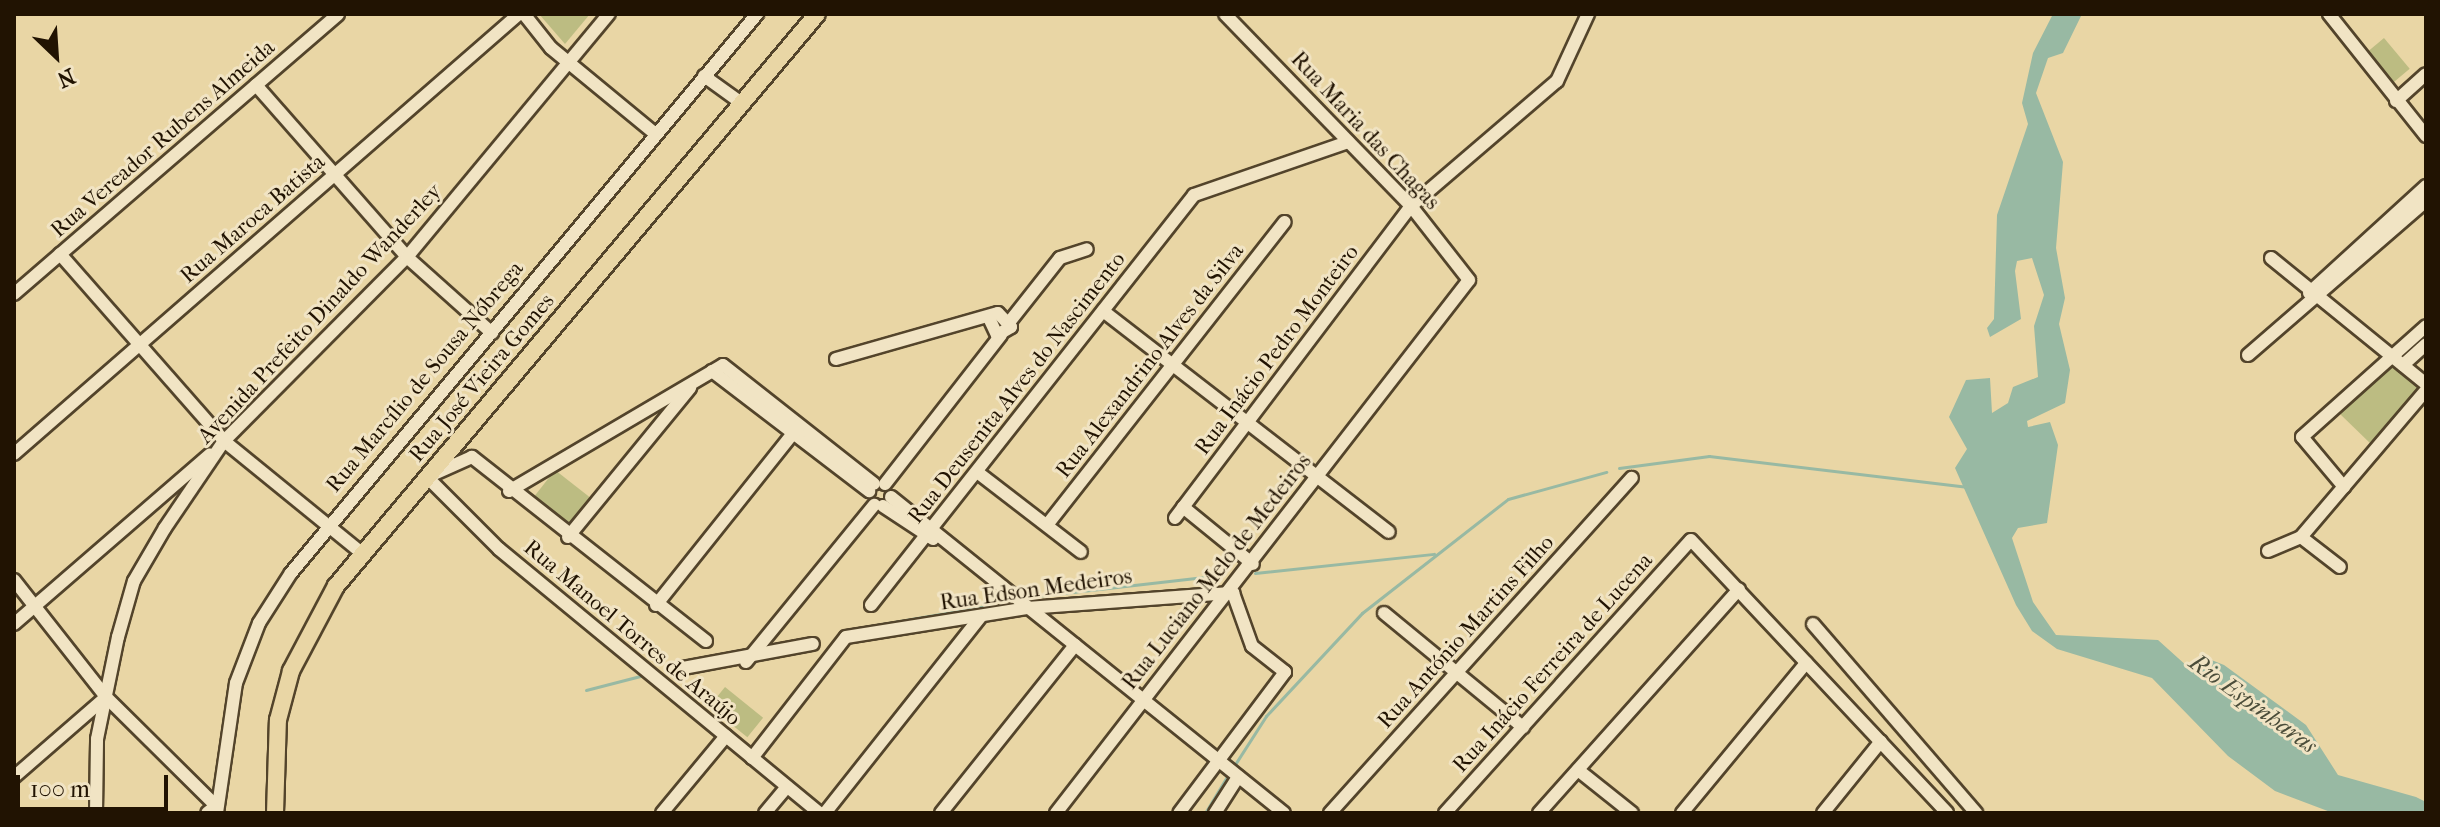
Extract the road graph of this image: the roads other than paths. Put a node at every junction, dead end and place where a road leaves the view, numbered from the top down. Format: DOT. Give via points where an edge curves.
graph roads {
  1 [pos="338,14"];
  2 [pos="522,14"];
  3 [pos="609,14"];
  4 [pos="757,14"];
  5 [pos="817,14"];
  6 [pos="1225,14"];
  7 [pos="1588,14"];
  8 [pos="2329,14"];
  9 [pos="569,62"];
  10 [pos="2426,74"];
  11 [pos="704,76"];
  12 [pos="256,85"];
  13 [pos="2396,101"];
  14 [pos="744,105"];
  15 [pos="654,133"];
  16 [pos="2426,136"];
  17 [pos="1348,142"];
  18 [pos="331,177"];
  19 [pos="2426,186"];
  20 [pos="2426,201"];
  21 [pos="1411,206"];
  22 [pos="1285,222"];
  23 [pos="1087,249"];
  24 [pos="60,254"];
  25 [pos="407,257"];
  26 [pos="2271,258"];
  27 [pos="1469,280"];
  28 [pos="2317,289"];
  29 [pos="14,294"];
  30 [pos="1103,311"];
  31 [pos="990,320"];
  32 [pos="1011,320"];
  33 [pos="2426,326"];
  34 [pos="492,333"];
  35 [pos="1001,335"];
  36 [pos="140,344"];
  37 [pos="2426,344"];
  38 [pos="2248,355"];
  39 [pos="2392,357"];
  40 [pos="836,359"];
  41 [pos="1174,363"];
  42 [pos="2403,365"];
  43 [pos="698,379"];
  44 [pos="2426,387"];
  45 [pos="1247,420"];
  46 [pos="796,430"];
  47 [pos="224,441"];
  48 [pos="14,454"];
  49 [pos="977,472"];
  50 [pos="427,477"];
  51 [pos="1315,478"];
  52 [pos="1632,478"];
  53 [pos="876,486"];
  54 [pos="2344,487"];
  55 [pos="509,491"];
  56 [pos="883,503"];
  57 [pos="1047,525"];
  58 [pos="324,527"];
  59 [pos="929,532"];
  60 [pos="1389,532"];
  61 [pos="568,537"];
  62 [pos="2301,537"];
  63 [pos="2268,551"];
  64 [pos="1081,552"];
  65 [pos="362,553"];
  66 [pos="1253,564"];
  67 [pos="2340,567"];
  68 [pos="14,580"];
  69 [pos="1739,589"];
  70 [pos="1233,593"];
  71 [pos="656,605"];
  72 [pos="871,605"];
  73 [pos="35,606"];
  74 [pos="1027,608"];
  75 [pos="1384,613"];
  76 [pos="981,616"];
  77 [pos="14,624"];
  78 [pos="1813,624"];
  79 [pos="706,641"];
  80 [pos="813,644"];
  81 [pos="1075,645"];
  82 [pos="746,662"];
  83 [pos="1806,663"];
  84 [pos="683,668"];
  85 [pos="1458,674"];
  86 [pos="106,697"];
  87 [pos="1141,703"];
  88 [pos="1523,727"];
  89 [pos="726,736"];
  90 [pos="1881,741"];
  91 [pos="752,758"];
  92 [pos="1219,762"];
  93 [pos="1578,770"];
  94 [pos="1236,775"];
  95 [pos="14,777"];
  96 [pos="787,787"];
  97 [pos="213,811"];
  98 [pos="96,813"];
  99 [pos="275,813"];
  100 [pos="662,813"];
  101 [pos="765,813"];
  102 [pos="822,813"];
  103 [pos="941,813"];
  104 [pos="1056,813"];
  105 [pos="1179,813"];
  106 [pos="1215,813"];
  107 [pos="1284,813"];
  108 [pos="1330,813"];
  109 [pos="1445,813"];
  110 [pos="1539,813"];
  111 [pos="1632,813"];
  112 [pos="1682,813"];
  113 [pos="1823,813"];
  114 [pos="1947,813"];
  115 [pos="1976,813"];
  1 -- 12 [label="street, Rua Vereador Rubens Almeida"];
  2 -- 9 [label="street"];
  2 -- 18 [label="street, Rua Maroca Batista"];
  3 -- 9 [label="street, Avenida Prefeito Dinaldo Wanderley"];
  4 -- 11 [label="street, Rua Marcílio de Sousa Nóbrega"];
  5 -- 14 [label="main road, Rua José Vieira Gomes"];
  6 -- 17 [label="street, Rua Maria das Chagas"];
  7 -- 21 [label="street, Rua Inácio Pedro Monteiro" via="1557,81"];
  8 -- 13 [label="street"];
  9 -- 15 [label="street"];
  9 -- 25 [label="street, Avenida Prefeito Dinaldo Wanderley"];
  10 -- 13 [label="street"];
  11 -- 14 [label="street"];
  11 -- 15 [label="street, Rua Marcílio de Sousa Nóbrega"];
  12 -- 18 [label="street"];
  12 -- 24 [label="street, Rua Vereador Rubens Almeida"];
  13 -- 16 [label="street"];
  14 -- 50 [label="main road, Rua José Vieira Gomes"];
  15 -- 34 [label="street, Rua Marcílio de Sousa Nóbrega"];
  17 -- 21 [label="street, Rua Maria das Chagas"];
  17 -- 30 [label="street, Rua Deusenita Alves do Nascimento" via="1194,195"];
  18 -- 25 [label="street"];
  18 -- 36 [label="street, Rua Maroca Batista"];
  19 -- 28 [label="street"];
  20 -- 28 [label="street"];
  21 -- 27 [label="street, Rua Maria das Chagas"];
  21 -- 45 [label="street, Rua Inácio Pedro Monteiro"];
  22 -- 41 [label="street, Rua Alexandrino Alves da Silva"];
  23 -- 32 [label="street" via="1060,258"];
  24 -- 29 [label="street, Rua Vereador Rubens Almeida"];
  24 -- 36 [label="street"];
  25 -- 34 [label="street"];
  25 -- 47 [label="street, Avenida Prefeito Dinaldo Wanderley"];
  26 -- 28 [label="street"];
  27 -- 51 [label="street, Rua Luciano Melo de Medeiros"];
  28 -- 38 [label="street"];
  28 -- 39 [label="street"];
  30 -- 41 [label="street"];
  30 -- 49 [label="street, Rua Deusenita Alves do Nascimento"];
  31 -- 32 [label="street" via="998,313"];
  31 -- 35 [label="street"];
  31 -- 40 [label="street"];
  32 -- 35 [label="street"];
  33 -- 39 [label="street"];
  34 -- 58 [label="street, Rua Marcílio de Sousa Nóbrega"];
  35 -- 53 [label="street"];
  36 -- 47 [label="street"];
  36 -- 48 [label="street, Rua Maroca Batista"];
  37 -- 42 [label="street"];
  39 -- 42 [label="street"];
  39 -- 54 [label="street" via="2302,437"];
  41 -- 45 [label="street"];
  41 -- 57 [label="street, Rua Alexandrino Alves da Silva"];
  42 -- 44 [label="street"];
  43 -- 46 [label="street" via="712,371"];
  43 -- 55 [label="street"];
  43 -- 61 [label="street"];
  44 -- 54 [label="street"];
  45 -- 51 [label="street"];
  45 -- 66 [label="street, Rua Inácio Pedro Monteiro" via="1179,512"];
  46 -- 53 [label="street"];
  46 -- 71 [label="street"];
  47 -- 58 [label="street"];
  47 -- 73 [label="street"];
  47 -- 86 [label="street, Avenida Prefeito Dinaldo Wanderley" via="134,581"];
  49 -- 57 [label="street"];
  49 -- 59 [label="street, Rua Deusenita Alves do Nascimento"];
  50 -- 55 [label="street" via="472,457"];
  50 -- 65 [label="main road, Rua José Vieira Gomes"];
  50 -- 89 [label="street, Rua Manoel Torres de Araújo" via="499,549"];
  51 -- 60 [label="street"];
  51 -- 66 [label="street, Rua Luciano Melo de Medeiros"];
  52 -- 85 [label="street, Rua António Martins Filho"];
  53 -- 56 [label="street"];
  53 -- 56 [label="street"];
  54 -- 62 [label="street"];
  55 -- 61 [label="street"];
  56 -- 59 [label="street"];
  56 -- 82 [label="street"];
  57 -- 64 [label="street"];
  58 -- 65 [label="street"];
  58 -- 97 [label="street, Rua Marcílio de Sousa Nóbrega" via="259,623 236,683"];
  59 -- 72 [label="street, Rua Deusenita Alves do Nascimento"];
  59 -- 74 [label="street"];
  61 -- 71 [label="street"];
  62 -- 63 [label="street"];
  62 -- 67 [label="street"];
  65 -- 99 [label="main road, Rua José Vieira Gomes" via="291,671 275,749"];
  66 -- 70 [label="street, Rua Luciano Melo de Medeiros"];
  68 -- 73 [label="street"];
  69 -- 83 [label="street"];
  69 -- 88 [label="street, Rua Inácio Ferreira de Lucena" via="1691,540"];
  69 -- 93 [label="street"];
  70 -- 74 [label="street, Rua Edson Medeiros"];
  70 -- 87 [label="street, Rua Luciano Melo de Medeiros"];
  70 -- 92 [label="street" via="1252,646 1285,672"];
  71 -- 79 [label="street"];
  73 -- 77 [label="street"];
  73 -- 86 [label="street"];
  74 -- 76 [label="street, Rua Edson Medeiros"];
  74 -- 81 [label="street"];
  75 -- 85 [label="street"];
  76 -- 91 [label="street, Rua Edson Medeiros" via="846,637"];
  76 -- 102 [label="street"];
  78 -- 115 [label="street"];
  80 -- 82 [label="street"];
  81 -- 87 [label="street"];
  81 -- 103 [label="street"];
  82 -- 84 [label="street"];
  83 -- 90 [label="street"];
  83 -- 112 [label="street"];
  85 -- 88 [label="street"];
  85 -- 108 [label="street, Rua António Martins Filho"];
  86 -- 95 [label="street"];
  86 -- 97 [label="street"];
  86 -- 98 [label="street, Avenida Prefeito Dinaldo Wanderley"];
  87 -- 92 [label="street"];
  87 -- 104 [label="street, Rua Luciano Melo de Medeiros"];
  88 -- 109 [label="street, Rua Inácio Ferreira de Lucena"];
  89 -- 91 [label="street, Rua Manoel Torres de Araújo"];
  89 -- 100 [label="street"];
  90 -- 113 [label="street"];
  90 -- 114 [label="street"];
  91 -- 96 [label="street, Rua Manoel Torres de Araújo"];
  92 -- 94 [label="street"];
  92 -- 105 [label="street"];
  93 -- 110 [label="street"];
  93 -- 111 [label="street"];
  94 -- 106 [label="street"];
  94 -- 107 [label="street"];
  96 -- 101 [label="street"];
  96 -- 102 [label="street, Rua Manoel Torres de Araújo"];
}
